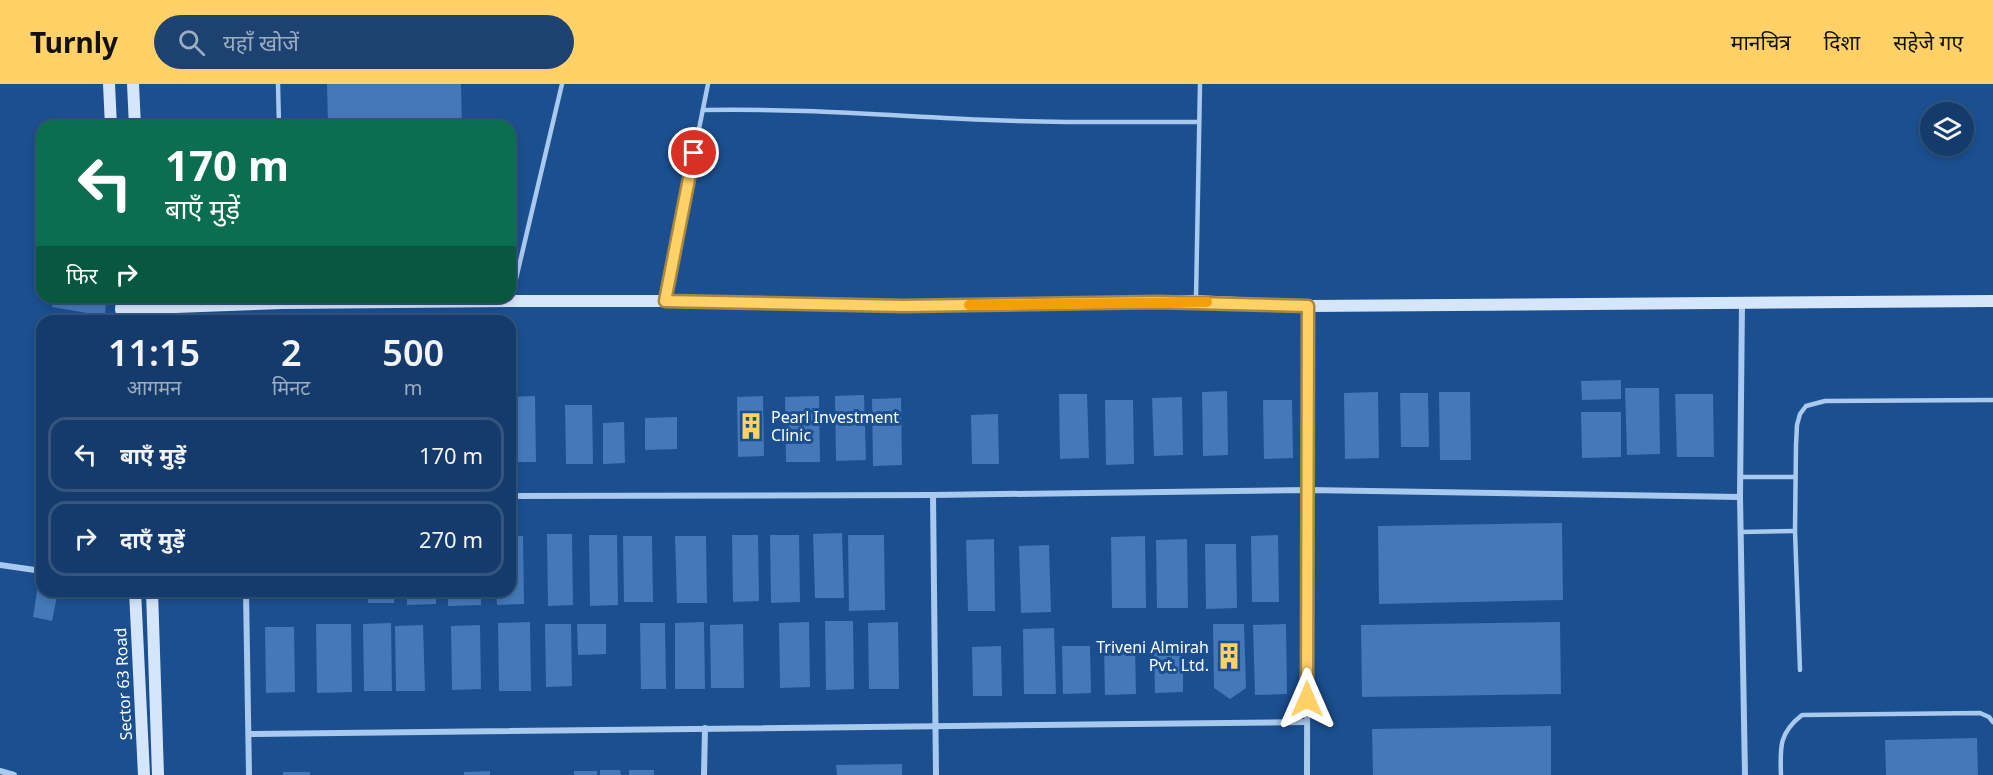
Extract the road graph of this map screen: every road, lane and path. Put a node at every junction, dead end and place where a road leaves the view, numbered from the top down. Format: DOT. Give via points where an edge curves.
graph roads {
  1 [pos="109,84"];
  2 [pos="133,84"];
  3 [pos="278,84"];
  4 [pos="562,84"];
  5 [pos="708,84"];
  6 [pos="1200,84"];
  7 [pos="703,110"];
  8 [pos="111,120"];
  9 [pos="135,120"];
  10 [pos="279,120"];
  11 [pos="1199,122"];
  12 [pos="516,280"];
  13 [pos="516,301"];
  14 [pos="665,301"];
  15 [pos="1993,301"];
  16 [pos="1196,302"];
  17 [pos="1742,302"];
  18 [pos="139,303"];
  19 [pos="1308,306"];
  20 [pos="121,309"];
  21 [pos="1993,400"];
  22 [pos="1741,477"];
  23 [pos="1796,477"];
  24 [pos="1308,490"];
  25 [pos="933,495"];
  26 [pos="516,496"];
  27 [pos="1740,497"];
  28 [pos="1795,531"];
  29 [pos="1741,532"];
  30 [pos="0,565"];
  31 [pos="36,570"];
  32 [pos="135,597"];
  33 [pos="152,597"];
  34 [pos="246,597"];
  35 [pos="1800,670"];
  36 [pos="1307,722"];
  37 [pos="1993,722"];
  38 [pos="705,728"];
  39 [pos="936,728"];
  40 [pos="249,734"];
  41 [pos="0,771"];
  42 [pos="14,775"];
  43 [pos="144,775"];
  44 [pos="158,775"];
  45 [pos="249,775"];
  46 [pos="704,775"];
  47 [pos="936,775"];
  48 [pos="1306,775"];
  49 [pos="1745,775"];
  50 [pos="1781,775"];
  1 -- 8 [label="street"];
  2 -- 9 [label="street"];
  3 -- 10 [label="lane"];
  4 -- 12 [label="lane"];
  5 -- 7 [label="lane"];
  6 -- 11 [label="lane"];
  7 -- 11 [label="lane" via="767,109 1047,122"];
  7 -- 14 [label="lane"];
  11 -- 16 [label="lane"];
  13 -- 14 [label="street"];
  14 -- 16 [label="street" via="903,306"];
  15 -- 17 [label="street"];
  16 -- 19 [label="street"];
  17 -- 19 [label="street"];
  17 -- 22 [label="street"];
  18 -- 20 [label="street"];
  19 -- 24 [label="street"];
  21 -- 23 [label="lane" via="1813,403 1800,414 1797,425"];
  22 -- 23 [label="lane"];
  22 -- 27 [label="street"];
  23 -- 28 [label="lane"];
  24 -- 25 [label="street"];
  24 -- 27 [label="street"];
  24 -- 36 [label="street"];
  25 -- 26 [label="street"];
  25 -- 39 [label="street"];
  27 -- 29 [label="street"];
  28 -- 29 [label="lane"];
  28 -- 35 [label="lane"];
  29 -- 49 [label="street"];
  30 -- 31 [label="street"];
  32 -- 43 [label="street, Sector 63 Road"];
  33 -- 44 [label="street, Sector 63 Road"];
  34 -- 40 [label="street"];
  36 -- 39 [label="street"];
  36 -- 48 [label="street"];
  37 -- 50 [label="lane" via="1980,713 1802,716 1784,735"];
  38 -- 39 [label="street"];
  38 -- 40 [label="street"];
  38 -- 46 [label="street"];
  39 -- 47 [label="street"];
  40 -- 45 [label="street"];
  41 -- 42 [label="street"];
}
